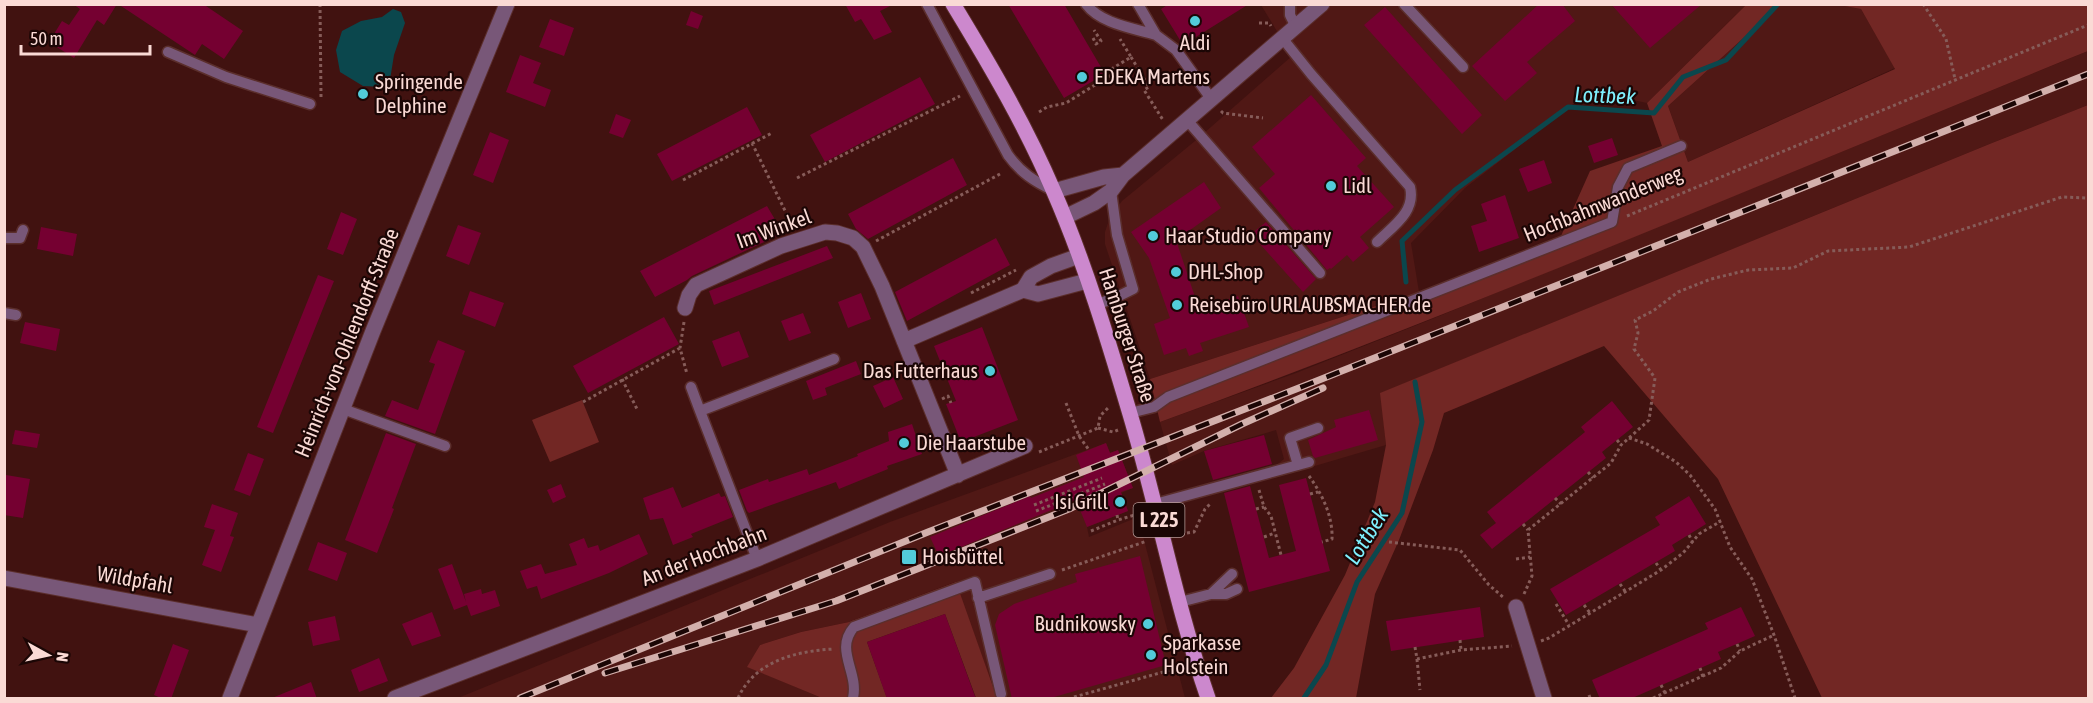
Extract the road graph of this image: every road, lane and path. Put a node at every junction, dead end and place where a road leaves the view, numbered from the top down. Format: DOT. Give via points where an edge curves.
graph roads {
  1 [pos="320,4"];
  2 [pos="507,4"];
  3 [pos="927,4"];
  4 [pos="953,4"];
  5 [pos="1086,4"];
  6 [pos="1138,4"];
  7 [pos="1290,4"];
  8 [pos="1322,4"];
  9 [pos="1404,4"];
  10 [pos="1923,4"];
  11 [pos="1095,13"];
  12 [pos="2088,25"];
  13 [pos="1296,27"];
  14 [pos="1116,34"];
  15 [pos="1156,35"];
  16 [pos="1092,38"];
  17 [pos="1283,39"];
  18 [pos="168,52"];
  19 [pos="1131,57"];
  20 [pos="1463,66"];
  21 [pos="1096,79"];
  22 [pos="1955,79"];
  23 [pos="1098,83"];
  24 [pos="960,96"];
  25 [pos="1212,100"];
  26 [pos="310,104"];
  27 [pos="321,107"];
  28 [pos="1039,112"];
  29 [pos="1263,118"];
  30 [pos="1187,120"];
  31 [pos="772,133"];
  32 [pos="1171,134"];
  33 [pos="752,143"];
  34 [pos="1681,146"];
  35 [pos="1000,174"];
  36 [pos="1123,176"];
  37 [pos="797,178"];
  38 [pos="683,180"];
  39 [pos="1054,191"];
  40 [pos="1111,191"];
  41 [pos="2088,198"];
  42 [pos="1065,217"];
  43 [pos="1612,222"];
  44 [pos="23,230"];
  45 [pos="4,238"];
  46 [pos="800,240"];
  47 [pos="1377,242"];
  48 [pos="863,247"];
  49 [pos="1079,256"];
  50 [pos="1019,269"];
  51 [pos="1320,273"];
  52 [pos="1087,281"];
  53 [pos="1023,290"];
  54 [pos="967,295"];
  55 [pos="1096,305"];
  56 [pos="686,309"];
  57 [pos="4,313"];
  58 [pos="16,315"];
  59 [pos="904,341"];
  60 [pos="680,348"];
  61 [pos="834,359"];
  62 [pos="622,379"];
  63 [pos="691,387"];
  64 [pos="948,396"];
  65 [pos="583,402"];
  66 [pos="951,403"];
  67 [pos="1066,403"];
  68 [pos="1109,407"];
  69 [pos="343,409"];
  70 [pos="637,409"];
  71 [pos="700,411"];
  72 [pos="1130,413"];
  73 [pos="1098,428"];
  74 [pos="1318,428"];
  75 [pos="1118,430"];
  76 [pos="1079,436"];
  77 [pos="1629,438"];
  78 [pos="1617,440"];
  79 [pos="1056,445"];
  80 [pos="1621,445"];
  81 [pos="445,446"];
  82 [pos="1025,446"];
  83 [pos="1089,450"];
  84 [pos="1303,467"];
  85 [pos="1588,472"];
  86 [pos="958,475"];
  87 [pos="1102,478"];
  88 [pos="1593,478"];
  89 [pos="1105,484"];
  90 [pos="1265,487"];
  91 [pos="1259,490"];
  92 [pos="1250,492"];
  93 [pos="1318,492"];
  94 [pos="1310,494"];
  95 [pos="1555,498"];
  96 [pos="1211,503"];
  97 [pos="1561,504"];
  98 [pos="1034,505"];
  99 [pos="1264,507"];
  100 [pos="1150,508"];
  101 [pos="1256,509"];
  102 [pos="1036,511"];
  103 [pos="1721,521"];
  104 [pos="1523,524"];
  105 [pos="1528,530"];
  106 [pos="1091,531"];
  107 [pos="1186,533"];
  108 [pos="1275,533"];
  109 [pos="1689,535"];
  110 [pos="1163,536"];
  111 [pos="1264,537"];
  112 [pos="1322,542"];
  113 [pos="1389,542"];
  114 [pos="1693,543"];
  115 [pos="1281,555"];
  116 [pos="1530,557"];
  117 [pos="1516,558"];
  118 [pos="757,559"];
  119 [pos="1656,563"];
  120 [pos="1661,570"];
  121 [pos="1050,574"];
  122 [pos="1232,574"];
  123 [pos="4,578"];
  124 [pos="1620,584"];
  125 [pos="1237,589"];
  126 [pos="1625,591"];
  127 [pos="1210,594"];
  128 [pos="978,598"];
  129 [pos="1180,602"];
  130 [pos="1556,604"];
  131 [pos="1584,605"];
  132 [pos="1516,607"];
  133 [pos="1590,613"];
  134 [pos="258,625"];
  135 [pos="1569,625"];
  136 [pos="1774,635"];
  137 [pos="1460,640"];
  138 [pos="1737,644"];
  139 [pos="1528,646"];
  140 [pos="1415,647"];
  141 [pos="845,648"];
  142 [pos="1461,650"];
  143 [pos="1740,651"];
  144 [pos="1417,659"];
  145 [pos="1181,667"];
  146 [pos="1700,668"];
  147 [pos="1704,676"];
  148 [pos="1661,685"];
  149 [pos="1420,690"];
  150 [pos="1665,693"];
  151 [pos="1001,694"];
  152 [pos="1074,697"];
  153 [pos="230,699"];
  154 [pos="395,699"];
  155 [pos="738,699"];
  156 [pos="853,699"];
  157 [pos="1208,699"];
  158 [pos="1544,699"];
  159 [pos="1653,699"];
  160 [pos="1795,699"];
  1 -- 27 [label="path"];
  2 -- 69 [label="street, Heinrich-von-Ohlendorff-Straße"];
  3 -- 39 [label="lane" via="1008,155 1032,180"];
  4 -- 39 [label="main road, Hamburger Straße / L 225" via="985,56"];
  5 -- 11 [label="lane"];
  6 -- 15 [label="lane"];
  7 -- 13 [label="lane"];
  8 -- 13 [label="street"];
  9 -- 20 [label="lane"];
  10 -- 22 [label="path" via="1946,39"];
  11 -- 15 [label="lane"];
  11 -- 16 [label="path" via="1094,20 1089,22 1101,41 1096,44"];
  12 -- 22 [label="path, Hochbahnwanderweg"];
  13 -- 17 [label="street"];
  14 -- 19 [label="path"];
  15 -- 25 [label="lane" via="1176,50"];
  17 -- 25 [label="street"];
  17 -- 47 [label="lane" via="1410,188 1407,212"];
  18 -- 26 [label="lane" via="226,77"];
  19 -- 23 [label="path"];
  19 -- 32 [label="path" via="1149,87 1144,90"];
  21 -- 23 [label="path"];
  22 -- 43 [label="path, Hochbahnwanderweg"];
  23 -- 28 [label="path" via="1066,103 1047,106"];
  24 -- 37 [label="path"];
  25 -- 29 [label="path" via="1223,113"];
  25 -- 30 [label="street"];
  30 -- 32 [label="street"];
  30 -- 51 [label="lane"];
  31 -- 33 [label="path"];
  32 -- 36 [label="street"];
  33 -- 38 [label="path"];
  33 -- 46 [label="path"];
  34 -- 43 [label="lane" via="1628,168 1618,187"];
  35 -- 48 [label="path"];
  36 -- 39 [label="street" via="1104,177"];
  36 -- 40 [label="street"];
  39 -- 42 [label="main road, Hamburger Straße / L 225"];
  40 -- 42 [label="street"];
  40 -- 55 [label="lane" via="1117,235 1133,289"];
  41 -- 77 [label="path" via="2062,197 1909,247 1828,251 1793,268 1748,270 1678,292 1653,312 1635,320 1638,333 1634,349 1655,378 1649,420"];
  42 -- 49 [label="main road, Hamburger Straße / L 225"];
  43 -- 72 [label="lane, Hochbahnwanderweg" via="1168,397 1154,407"];
  44 -- 45 [label="lane" via="20,238"];
  46 -- 48 [label="street, Im Winkel" via="825,232 837,233 853,238"];
  46 -- 56 [label="street, Im Winkel" via="696,285 688,295"];
  48 -- 59 [label="street"];
  49 -- 52 [label="main road, Hamburger Straße / L 225"];
  49 -- 53 [label="street" via="1031,277"];
  50 -- 54 [label="path"];
  52 -- 53 [label="street" via="1038,294"];
  52 -- 55 [label="main road, Hamburger Straße / L 225"];
  53 -- 59 [label="street"];
  55 -- 72 [label="main road, Hamburger Straße / L 225"];
  56 -- 60 [label="path"];
  57 -- 58 [label="lane"];
  59 -- 86 [label="street"];
  60 -- 62 [label="path"];
  60 -- 63 [label="path"];
  61 -- 71 [label="lane"];
  62 -- 65 [label="path"];
  62 -- 70 [label="path"];
  63 -- 71 [label="lane"];
  64 -- 66 [label="path"];
  67 -- 76 [label="path"];
  68 -- 73 [label="path" via="1100,416"];
  69 -- 81 [label="lane"];
  69 -- 134 [label="street, Heinrich-von-Ohlendorff-Straße"];
  71 -- 118 [label="lane"];
  72 -- 100 [label="main road, Hamburger Straße / L 225"];
  73 -- 75 [label="path"];
  73 -- 76 [label="path"];
  74 -- 84 [label="lane" via="1290,438"];
  76 -- 79 [label="path"];
  76 -- 83 [label="path"];
  77 -- 80 [label="path"];
  77 -- 103 [label="path" via="1676,462 1690,475"];
  78 -- 80 [label="path"];
  80 -- 88 [label="path" via="1611,463"];
  82 -- 86 [label="street, An der Hochbahn"];
  84 -- 93 [label="path"];
  84 -- 100 [label="lane"];
  85 -- 88 [label="path"];
  86 -- 118 [label="street, An der Hochbahn"];
  87 -- 98 [label="path"];
  88 -- 97 [label="path"];
  89 -- 102 [label="path"];
  90 -- 91 [label="path"];
  91 -- 92 [label="path"];
  91 -- 99 [label="path"];
  93 -- 94 [label="path"];
  93 -- 112 [label="path" via="1324,497 1332,531 1332,539"];
  95 -- 97 [label="path"];
  96 -- 107 [label="path" via="1194,532"];
  97 -- 105 [label="path"];
  99 -- 101 [label="path"];
  99 -- 108 [label="path"];
  100 -- 106 [label="path"];
  100 -- 110 [label="main road, Hamburger Straße / L 225"];
  103 -- 114 [label="path" via="1699,534"];
  103 -- 136 [label="path" via="1730,547 1752,579"];
  104 -- 105 [label="path"];
  105 -- 116 [label="path"];
  108 -- 111 [label="path"];
  108 -- 115 [label="path"];
  109 -- 114 [label="path"];
  110 -- 121 [label="path"];
  110 -- 129 [label="main road, Hamburger Straße / L 225"];
  113 -- 132 [label="path" via="1460,550 1495,592"];
  114 -- 120 [label="path"];
  116 -- 117 [label="path"];
  116 -- 132 [label="path" via="1530,584"];
  118 -- 154 [label="street, An der Hochbahn"];
  119 -- 120 [label="path"];
  120 -- 126 [label="path"];
  121 -- 128 [label="lane"];
  122 -- 127 [label="lane"];
  123 -- 134 [label="street, Wildpfahl"];
  124 -- 126 [label="path"];
  125 -- 127 [label="lane"];
  126 -- 133 [label="path"];
  127 -- 129 [label="lane"];
  128 -- 141 [label="lane" via="975,582 854,627 847,635"];
  128 -- 151 [label="lane"];
  129 -- 157 [label="main road, Hamburger Straße / L 225"];
  130 -- 135 [label="path"];
  131 -- 133 [label="path"];
  132 -- 139 [label="street"];
  133 -- 135 [label="path"];
  134 -- 153 [label="street, Heinrich-von-Ohlendorff-Straße"];
  135 -- 139 [label="path"];
  136 -- 143 [label="path"];
  136 -- 160 [label="path"];
  137 -- 142 [label="path"];
  138 -- 143 [label="path"];
  139 -- 142 [label="path"];
  139 -- 158 [label="street"];
  140 -- 144 [label="path"];
  141 -- 155 [label="path" via="804,651 770,664 743,687"];
  141 -- 156 [label="lane" via="855,682"];
  142 -- 144 [label="path"];
  143 -- 147 [label="path" via="1721,668"];
  144 -- 149 [label="path"];
  145 -- 152 [label="path"];
  146 -- 147 [label="path"];
  147 -- 150 [label="path"];
  148 -- 150 [label="path"];
  150 -- 159 [label="path"];
}
